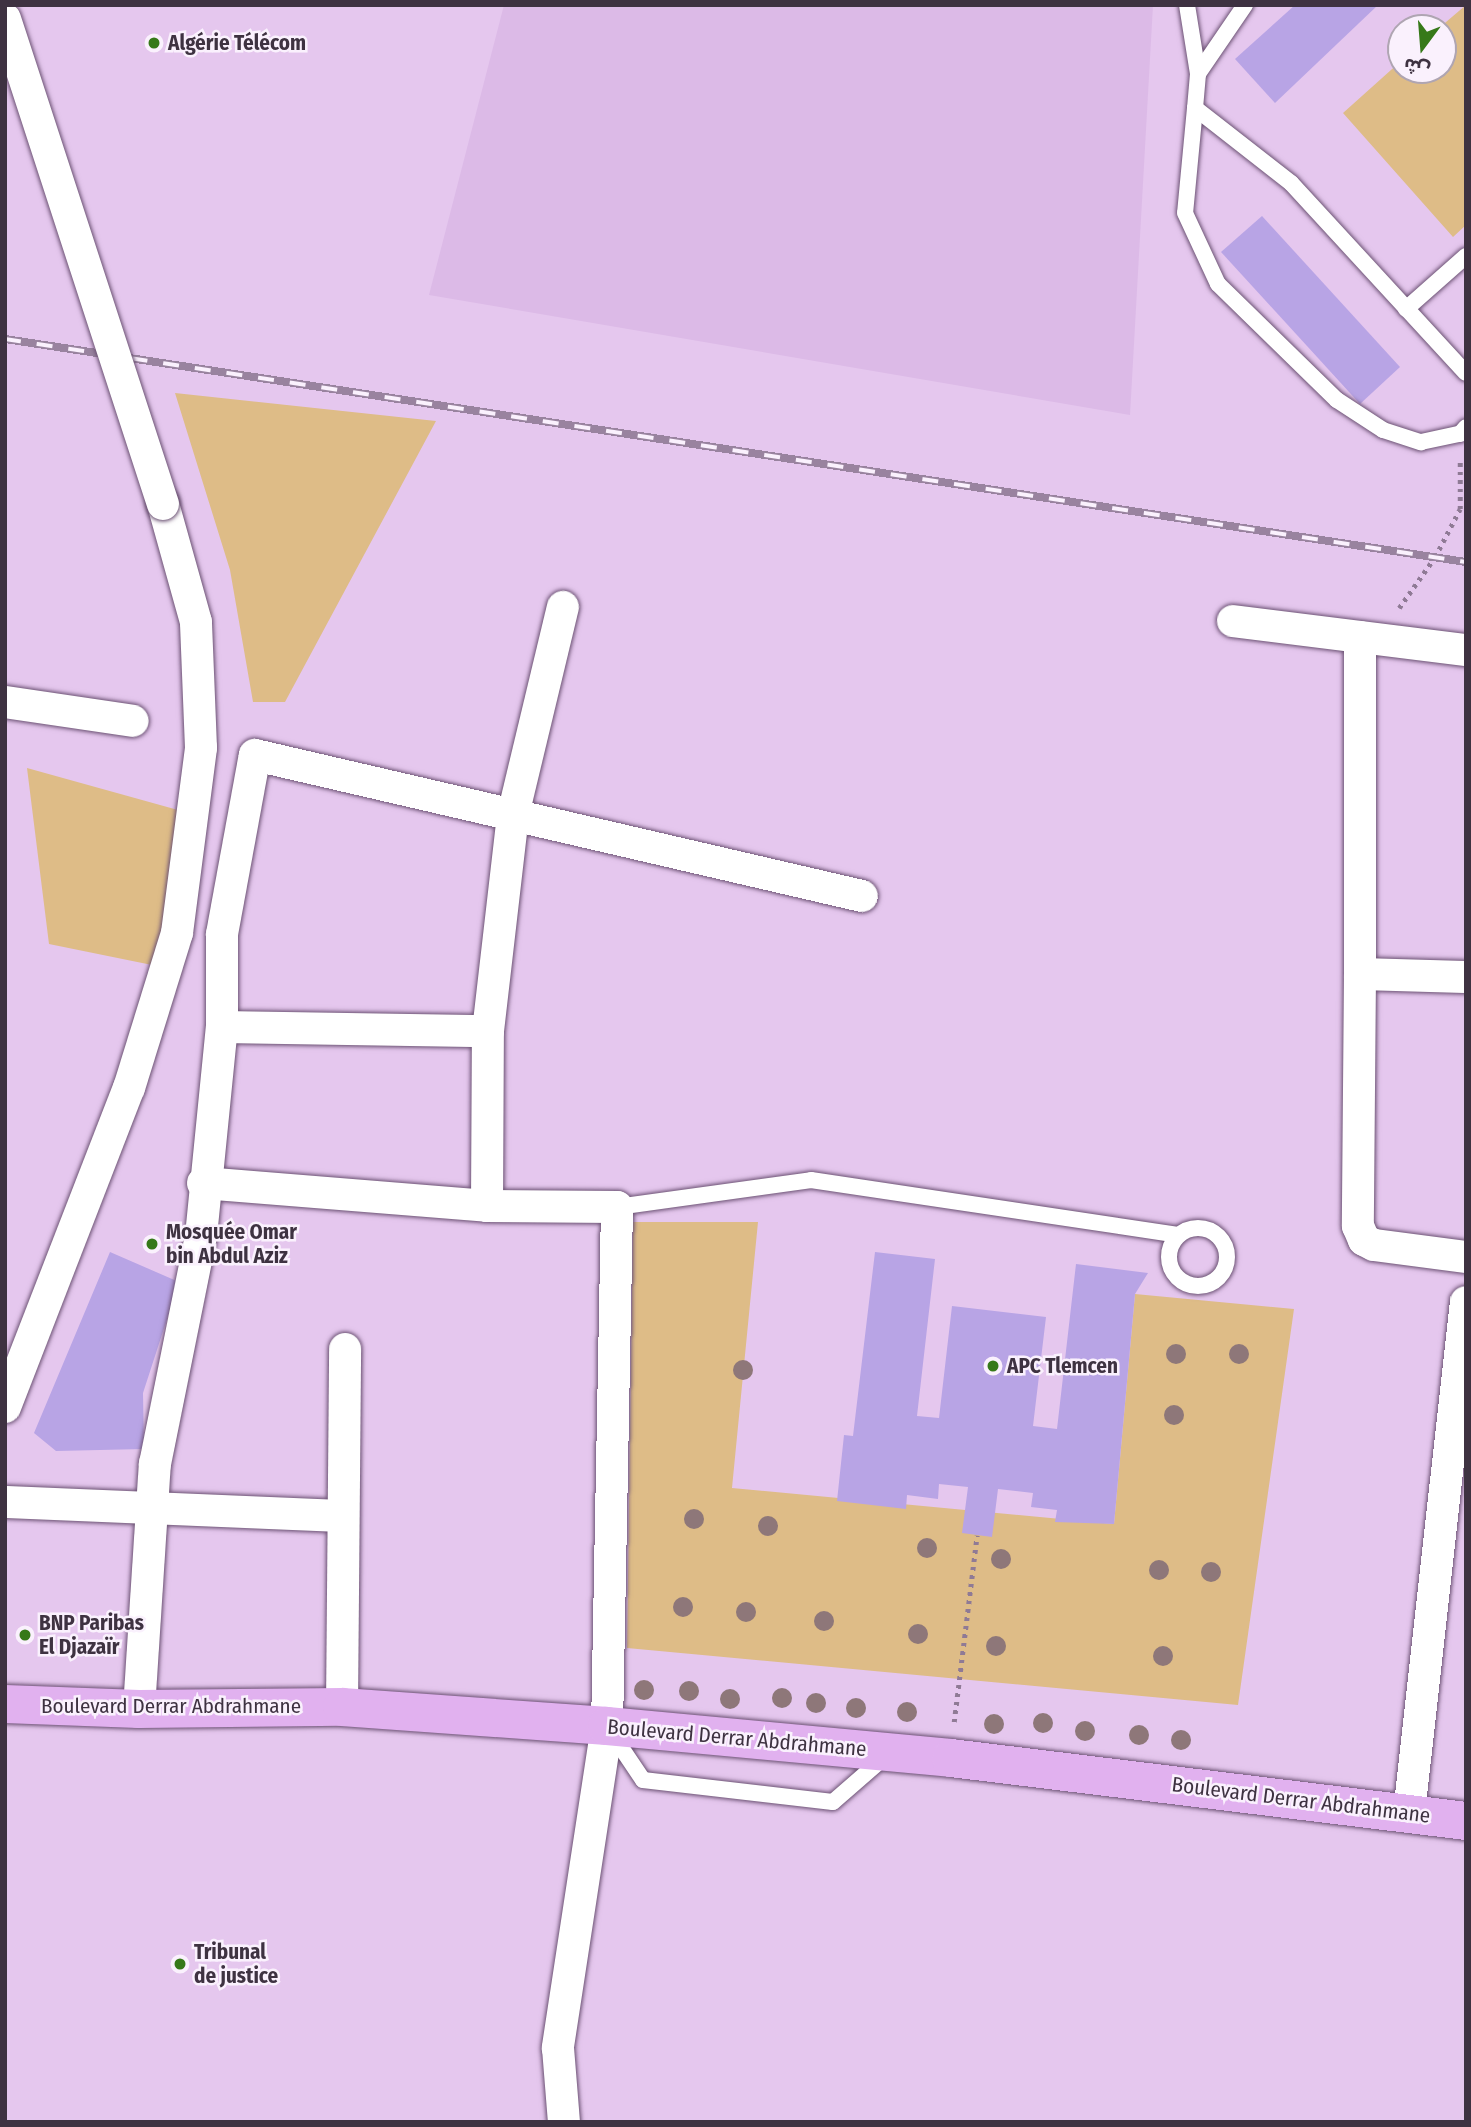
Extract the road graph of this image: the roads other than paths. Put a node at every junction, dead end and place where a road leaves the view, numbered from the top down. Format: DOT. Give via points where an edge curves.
graph roads {
  1 [pos="1187,5"];
  2 [pos="1245,5"];
  3 [pos="5,19"];
  4 [pos="1198,74"];
  5 [pos="1195,108"];
  6 [pos="1466,256"];
  7 [pos="1406,309"];
  8 [pos="1466,373"];
  9 [pos="1463,431"];
  10 [pos="563,607"];
  11 [pos="1233,621"];
  12 [pos="1375,639"];
  13 [pos="1466,650"];
  14 [pos="5,702"];
  15 [pos="133,721"];
  16 [pos="513,815"];
  17 [pos="862,896"];
  18 [pos="1360,974"];
  19 [pos="1466,977"];
  20 [pos="222,1027"];
  21 [pos="488,1031"];
  22 [pos="203,1183"];
  23 [pos="487,1206"];
  24 [pos="617,1207"];
  25 [pos="1178,1235"];
  26 [pos="1466,1257"];
  27 [pos="1466,1302"];
  28 [pos="345,1349"];
  29 [pos="5,1408"];
  30 [pos="5,1502"];
  31 [pos="155,1508"];
  32 [pos="343,1516"];
  33 [pos="5,1704"];
  34 [pos="342,1707"];
  35 [pos="139,1709"];
  36 [pos="607,1726"];
  37 [pos="890,1752"];
  38 [pos="1409,1813"];
  39 [pos="1466,1821"];
  40 [pos="564,2122"];
  1 -- 4 [label="lane"];
  2 -- 4 [label="lane"];
  3 -- 29 [label="street, bridge" via="163,504 196,622 201,748 177,933 129,1088"];
  4 -- 5 [label="lane"];
  5 -- 7 [label="lane" via="1291,183"];
  5 -- 9 [label="lane" via="1185,212 1218,284 1337,400 1383,430 1421,442"];
  6 -- 7 [label="lane"];
  7 -- 8 [label="lane"];
  10 -- 16 [label="street"];
  11 -- 12 [label="street"];
  12 -- 13 [label="street"];
  12 -- 18 [label="street"];
  14 -- 15 [label="street"];
  16 -- 17 [label="street"];
  16 -- 20 [label="street" via="255,755 222,934"];
  16 -- 21 [label="street"];
  18 -- 19 [label="street"];
  18 -- 26 [label="street" via="1358,1226 1364,1240 1374,1245"];
  20 -- 21 [label="street"];
  20 -- 22 [label="street"];
  21 -- 23 [label="street"];
  22 -- 23 [label="street"];
  22 -- 31 [label="street" via="201,1237 155,1464"];
  23 -- 24 [label="street"];
  24 -- 25 [label="lane" via="811,1180"];
  24 -- 36 [label="street"];
  27 -- 38 [label="street"];
  28 -- 32 [label="street"];
  30 -- 31 [label="street"];
  31 -- 32 [label="street"];
  31 -- 35 [label="street"];
  32 -- 34 [label="street"];
  33 -- 35 [label="main road, Boulevard Derrar Abdrahmane"];
  34 -- 35 [label="main road, Boulevard Derrar Abdrahmane"];
  34 -- 36 [label="main road, Boulevard Derrar Abdrahmane"];
  36 -- 37 [label="main road, Boulevard Derrar Abdrahmane"];
  36 -- 37 [label="lane" via="643,1780 833,1802"];
  36 -- 40 [label="street" via="558,2048"];
  37 -- 38 [label="main road, Boulevard Derrar Abdrahmane"];
  38 -- 39 [label="main road, Boulevard Derrar Abdrahmane"];
}
